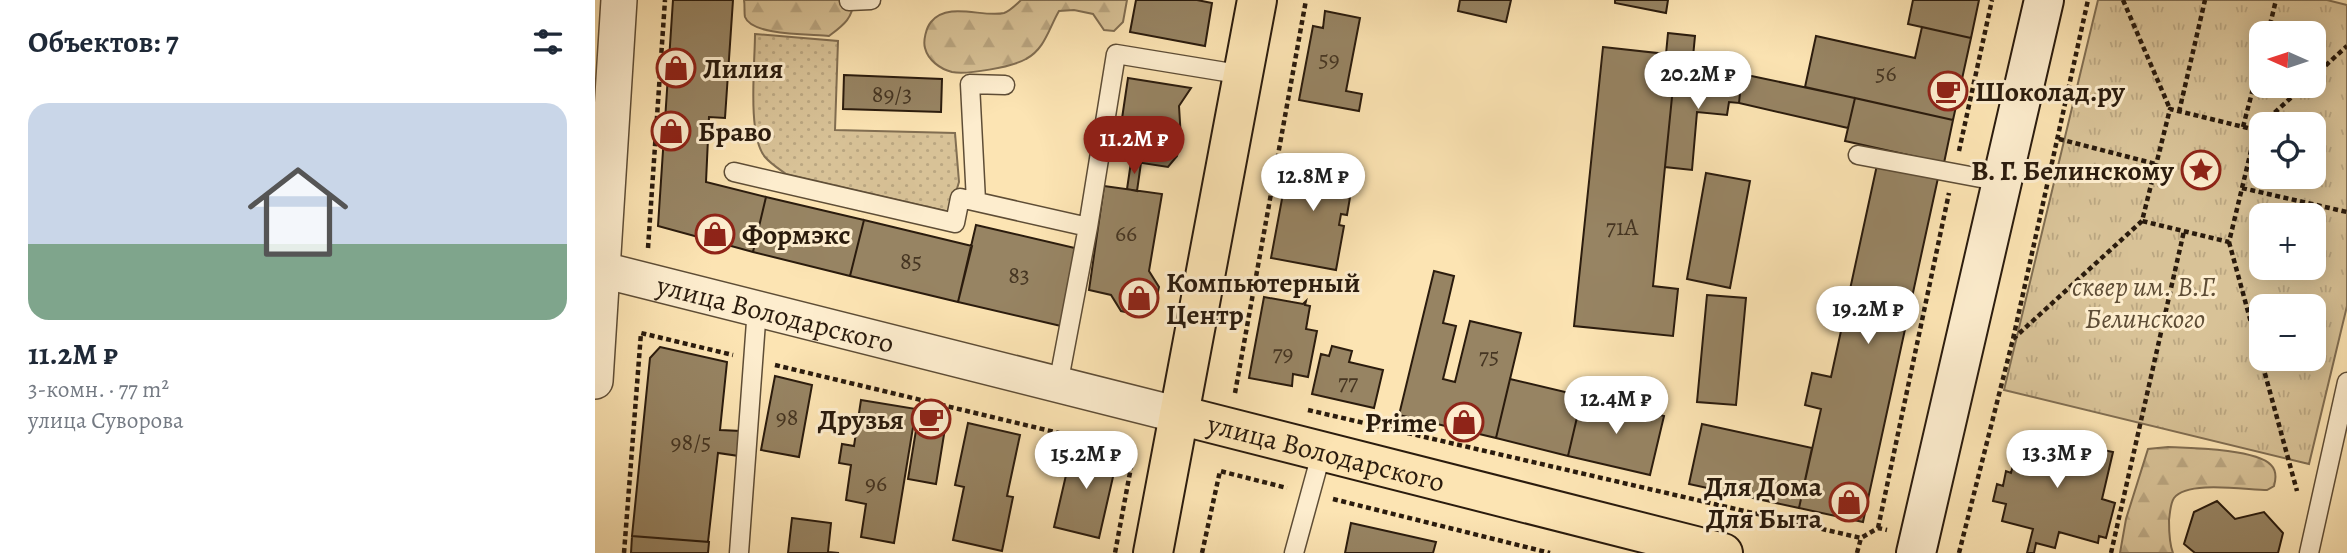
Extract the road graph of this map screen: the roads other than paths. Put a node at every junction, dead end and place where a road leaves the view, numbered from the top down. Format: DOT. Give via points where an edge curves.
graph roads {
  1 [pos="619,0"];
  2 [pos="871,0"];
  3 [pos="1257,0"];
  4 [pos="2044,0"];
  5 [pos="849,1"];
  6 [pos="1244,75"];
  7 [pos="1005,85"];
  8 [pos="604,113"];
  9 [pos="1858,155"];
  10 [pos="734,172"];
  11 [pos="2002,182"];
  12 [pos="976,201"];
  13 [pos="1088,227"];
  14 [pos="603,270"];
  15 [pos="757,308"];
  16 [pos="595,381"];
  17 [pos="2347,382"];
  18 [pos="1058,384"];
  19 [pos="1179,415"];
  20 [pos="1322,451"];
  21 [pos="1643,543"];
  22 [pos="2310,548"];
  23 [pos="739,553"];
  24 [pos="1153,553"];
  25 [pos="1294,553"];
  26 [pos="1723,553"];
  27 [pos="1916,553"];
  1 -- 8 [label="street"];
  2 -- 5 [label="lane"];
  3 -- 6 [label="main road"];
  4 -- 11 [label="main road"];
  6 -- 13 [label="lane" via="1116,54"];
  6 -- 19 [label="main road"];
  7 -- 12 [label="lane" via="970,84"];
  8 -- 14 [label="street"];
  9 -- 11 [label="lane"];
  10 -- 12 [label="lane" via="955,223 960,198"];
  11 -- 27 [label="main road"];
  12 -- 13 [label="lane"];
  13 -- 18 [label="lane"];
  14 -- 15 [label="street, улица Володарского"];
  14 -- 16 [label="street"];
  15 -- 18 [label="street, улица Володарского"];
  15 -- 23 [label="lane"];
  17 -- 22 [label="lane"];
  18 -- 19 [label="street, улица Володарского"];
  19 -- 20 [label="main road, улица Володарского"];
  19 -- 24 [label="main road"];
  20 -- 21 [label="main road, улица Володарского"];
  20 -- 25 [label="lane"];
  21 -- 26 [label="main road, улица Володарского"];
}
